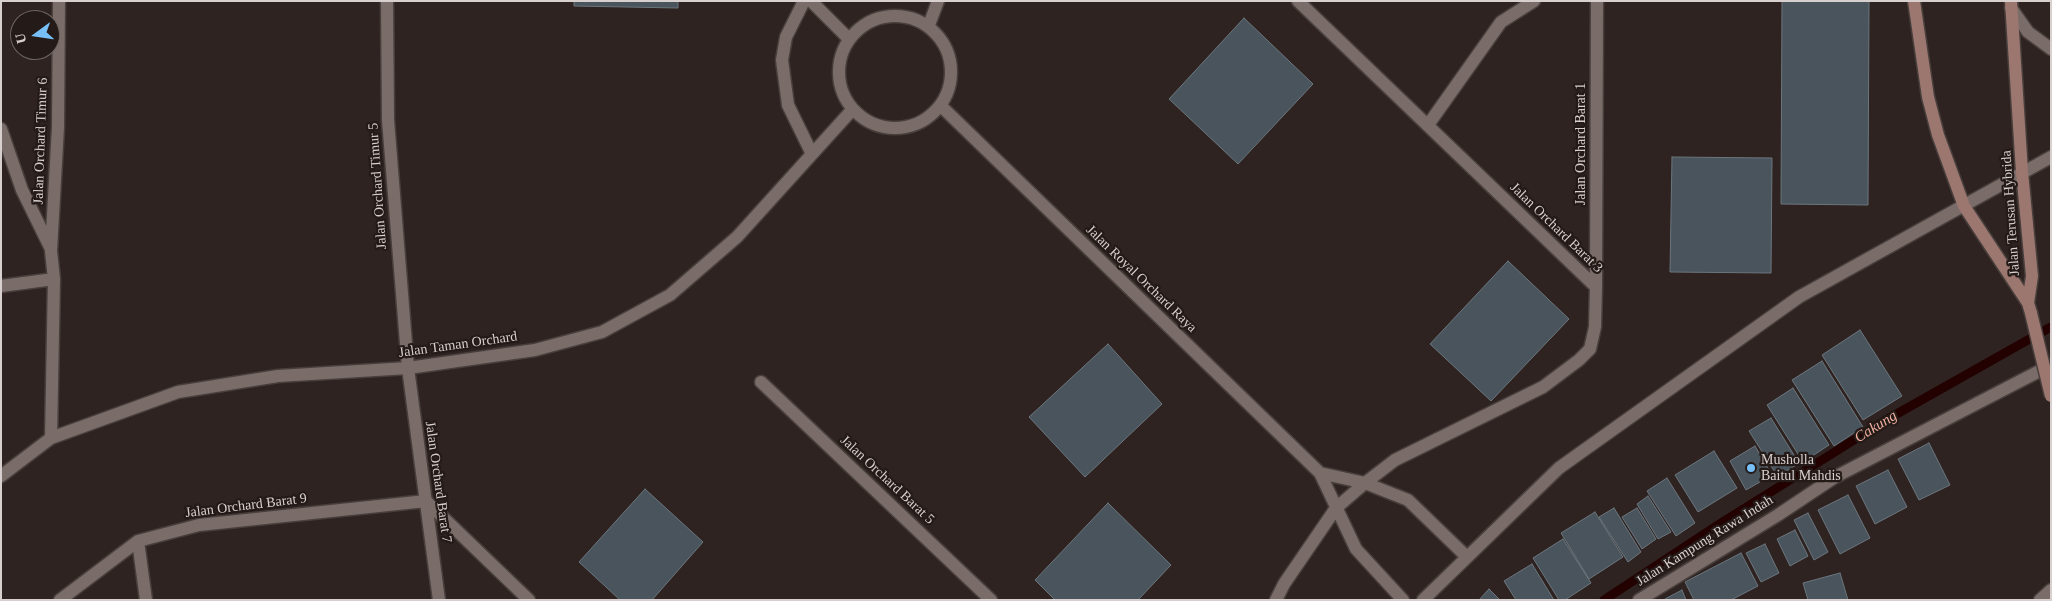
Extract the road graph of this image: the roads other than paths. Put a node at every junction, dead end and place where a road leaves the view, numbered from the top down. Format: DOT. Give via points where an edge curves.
graph roads {
  1 [pos="59,1"];
  2 [pos="387,1"];
  3 [pos="804,1"];
  4 [pos="811,1"];
  5 [pos="938,1"];
  6 [pos="1298,1"];
  7 [pos="1534,1"];
  8 [pos="1597,1"];
  9 [pos="1914,1"];
  10 [pos="2011,5"];
  11 [pos="929,25"];
  12 [pos="849,39"];
  13 [pos="2051,49"];
  14 [pos="942,107"];
  15 [pos="852,110"];
  16 [pos="1428,125"];
  17 [pos="1,130"];
  18 [pos="812,154"];
  19 [pos="2051,157"];
  20 [pos="2022,172"];
  21 [pos="1964,206"];
  22 [pos="51,251"];
  23 [pos="54,279"];
  24 [pos="1,286"];
  25 [pos="1596,287"];
  26 [pos="2030,308"];
  27 [pos="2051,365"];
  28 [pos="408,368"];
  29 [pos="761,382"];
  30 [pos="2051,396"];
  31 [pos="51,438"];
  32 [pos="1320,473"];
  33 [pos="1,476"];
  34 [pos="1365,484"];
  35 [pos="426,501"];
  36 [pos="1336,508"];
  37 [pos="138,541"];
  38 [pos="1467,557"];
  39 [pos="2051,590"];
  40 [pos="60,600"];
  41 [pos="146,600"];
  42 [pos="439,600"];
  43 [pos="529,600"];
  44 [pos="991,600"];
  45 [pos="1276,600"];
  46 [pos="1404,600"];
  47 [pos="1423,600"];
  48 [pos="1639,600"];
  49 [pos="2040,600"];
  1 -- 22 [label="street, Jalan Orchard Timur 6" via="58,127"];
  2 -- 28 [label="street, Jalan Orchard Timur 5" via="388,120"];
  3 -- 18 [label="street" via="786,37 782,60 788,105"];
  4 -- 12 [label="street"];
  5 -- 11 [label="street"];
  6 -- 16 [label="street, Jalan Orchard Barat 3"];
  7 -- 16 [label="street" via="1501,22"];
  8 -- 25 [label="street, Jalan Orchard Barat 1"];
  9 -- 21 [label="street, Jalan Terusan Hybrida" via="1928,97"];
  10 -- 13 [label="street" via="2028,32"];
  10 -- 20 [label="street, Jalan Terusan Hybrida"];
  11 -- 12 [label="street" via="901,15 872,20"];
  11 -- 14 [label="street" via="948,49 953,78"];
  12 -- 15 [label="street" via="839,62 840,87"];
  14 -- 15 [label="street" via="915,128 880,128"];
  14 -- 32 [label="street, Jalan Royal Orchard Raya"];
  15 -- 18 [label="street, Jalan Taman Orchard"];
  16 -- 25 [label="street, Jalan Orchard Barat 3"];
  17 -- 22 [label="street, Jalan Orchard Timur 6" via="22,190"];
  18 -- 28 [label="street, Jalan Taman Orchard" via="738,237 670,295 602,332 535,350"];
  19 -- 20 [label="street"];
  20 -- 21 [label="street"];
  20 -- 26 [label="street, Jalan Terusan Hybrida" via="2032,276"];
  21 -- 26 [label="street, Jalan Terusan Hybrida"];
  21 -- 38 [label="street" via="1800,297 1559,468"];
  22 -- 23 [label="street, Jalan Orchard Timur 6"];
  23 -- 24 [label="street"];
  23 -- 31 [label="street, Jalan Orchard Timur 6"];
  25 -- 34 [label="street, Jalan Orchard Barat 3" via="1596,327 1590,350 1579,360 1542,386 1395,460"];
  26 -- 30 [label="street, bridge"];
  27 -- 48 [label="street, Jalan Kampung Rawa Indah" via="1835,477"];
  28 -- 31 [label="street, Jalan Taman Orchard" via="278,376 178,392"];
  28 -- 35 [label="street, Jalan Orchard Barat 7"];
  29 -- 44 [label="street, Jalan Orchard Barat 5"];
  31 -- 33 [label="street, Jalan Taman Orchard"];
  32 -- 34 [label="street"];
  32 -- 36 [label="street, Jalan Royal Orchard Raya"];
  34 -- 36 [label="street, Jalan Orchard Barat 3"];
  34 -- 38 [label="street" via="1408,500"];
  35 -- 37 [label="street, Jalan Orchard Barat 9" via="199,525"];
  35 -- 42 [label="street, Jalan Orchard Barat 7"];
  35 -- 43 [label="street"];
  36 -- 45 [label="street, Jalan Orchard Barat 3"];
  36 -- 46 [label="street, Jalan Royal Orchard Raya" via="1356,549"];
  37 -- 40 [label="street, Jalan Orchard Barat 9"];
  37 -- 41 [label="street"];
  38 -- 47 [label="street"];
  39 -- 49 [label="street"];
}
